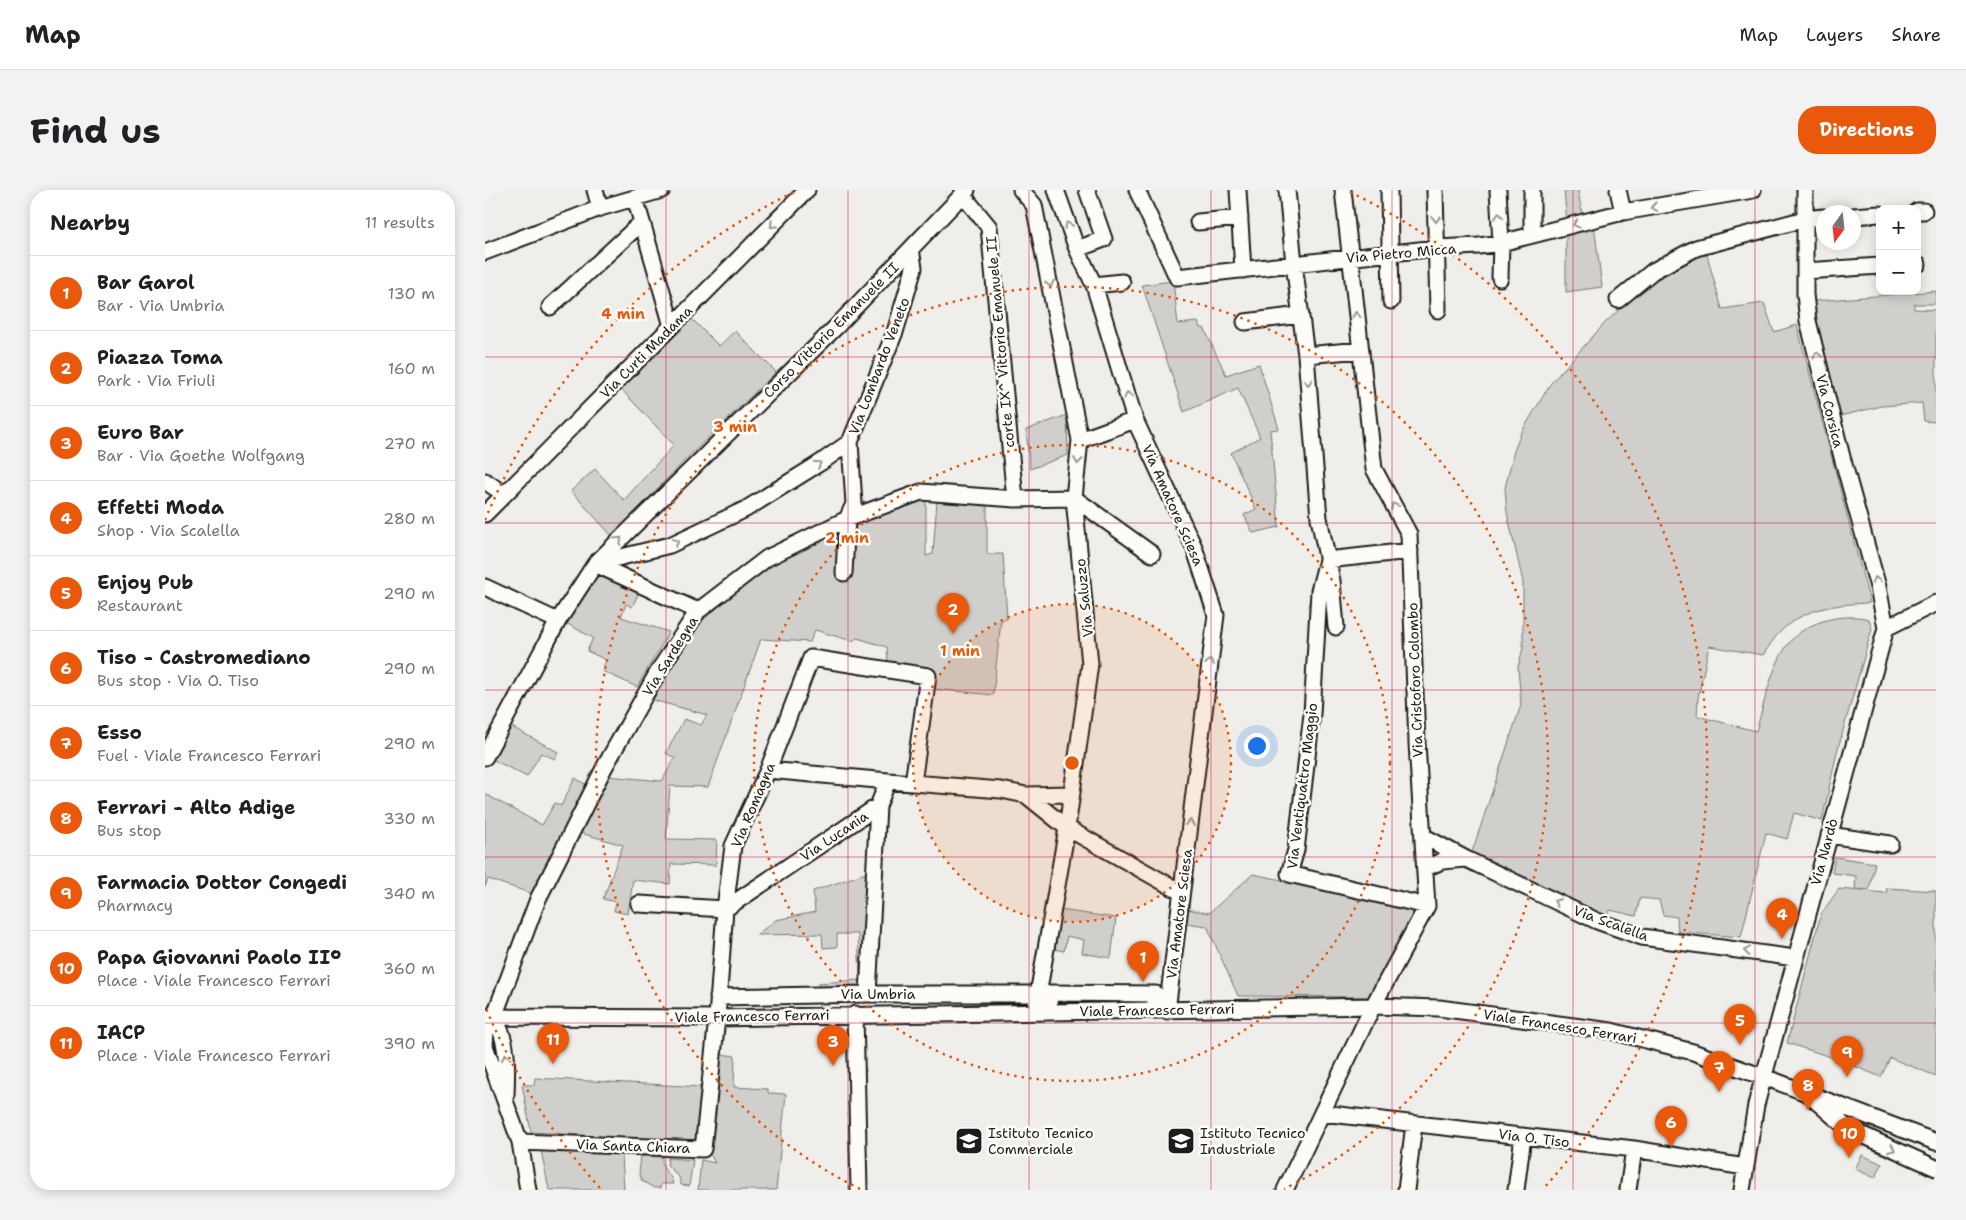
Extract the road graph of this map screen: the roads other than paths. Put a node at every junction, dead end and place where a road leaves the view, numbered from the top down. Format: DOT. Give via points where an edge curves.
graph roads {
  1 [pos="595,190"];
  2 [pos="662,190"];
  3 [pos="807,190"];
  4 [pos="1021,190"];
  5 [pos="1056,190"];
  6 [pos="1087,190"];
  7 [pos="1137,190"];
  8 [pos="1238,190"];
  9 [pos="1287,190"];
  10 [pos="1343,190"];
  11 [pos="1389,190"];
  12 [pos="1435,190"];
  13 [pos="1498,190"];
  14 [pos="1532,190"];
  15 [pos="1618,190"];
  16 [pos="1753,190"];
  17 [pos="1805,190"];
  18 [pos="964,192"];
  19 [pos="635,198"];
  20 [pos="601,208"];
  21 [pos="1623,212"];
  22 [pos="1876,214"];
  23 [pos="1861,215"];
  24 [pos="1240,218"];
  25 [pos="1816,218"];
  26 [pos="1805,219"];
  27 [pos="1198,222"];
  28 [pos="641,223"];
  29 [pos="1532,236"];
  30 [pos="1501,242"];
  31 [pos="1437,248"];
  32 [pos="911,249"];
  33 [pos="1077,249"];
  34 [pos="485,252"];
  35 [pos="1389,254"];
  36 [pos="1351,257"];
  37 [pos="1294,264"];
  38 [pos="1876,266"];
  39 [pos="1243,270"];
  40 [pos="1805,271"];
  41 [pos="1499,278"];
  42 [pos="1122,282"];
  43 [pos="1094,285"];
  44 [pos="1618,300"];
  45 [pos="1391,301"];
  46 [pos="550,307"];
  47 [pos="1438,310"];
  48 [pos="1300,315"];
  49 [pos="1245,322"];
  50 [pos="672,326"];
  51 [pos="1360,350"];
  52 [pos="1305,355"];
  53 [pos="1135,420"];
  54 [pos="1080,440"];
  55 [pos="850,442"];
  56 [pos="485,481"];
  57 [pos="504,494"];
  58 [pos="1075,498"];
  59 [pos="1015,499"];
  60 [pos="485,514"];
  61 [pos="847,519"];
  62 [pos="1410,551"];
  63 [pos="1152,554"];
  64 [pos="1327,560"];
  65 [pos="595,564"];
  66 [pos="844,573"];
  67 [pos="485,587"];
  68 [pos="1936,603"];
  69 [pos="698,611"];
  70 [pos="558,620"];
  71 [pos="1335,627"];
  72 [pos="1886,628"];
  73 [pos="485,757"];
  74 [pos="768,770"];
  75 [pos="888,781"];
  76 [pos="913,782"];
  77 [pos="1070,794"];
  78 [pos="1026,795"];
  79 [pos="878,806"];
  80 [pos="1067,828"];
  81 [pos="1423,836"];
  82 [pos="1829,836"];
  83 [pos="1890,844"];
  84 [pos="1466,859"];
  85 [pos="1426,868"];
  86 [pos="1181,892"];
  87 [pos="639,904"];
  88 [pos="1427,906"];
  89 [pos="725,909"];
  90 [pos="1795,958"];
  91 [pos="868,994"];
  92 [pos="1038,994"];
  93 [pos="718,996"];
  94 [pos="1373,1006"];
  95 [pos="1161,1010"];
  96 [pos="1041,1012"];
  97 [pos="855,1014"];
  98 [pos="488,1017"];
  99 [pos="717,1018"];
  100 [pos="485,1046"];
  101 [pos="1763,1077"];
  102 [pos="1808,1094"];
  103 [pos="506,1100"];
  104 [pos="1322,1113"];
  105 [pos="1415,1124"];
  106 [pos="1523,1136"];
  107 [pos="520,1142"];
  108 [pos="1936,1142"];
  109 [pos="1633,1149"];
  110 [pos="1745,1167"];
  111 [pos="1936,1168"];
  112 [pos="528,1190"];
  113 [pos="859,1190"];
  114 [pos="1285,1190"];
  115 [pos="1406,1190"];
  116 [pos="1516,1190"];
  117 [pos="1628,1190"];
  118 [pos="1742,1190"];
  1 -- 20 [label="street"];
  2 -- 19 [label="street"];
  3 -- 50 [label="street, Via Curti Madama, one-way"];
  4 -- 54 [label="street, Via Saluzzo, one-way" via="1034,205"];
  33 -- 5 [label="street, Via Amatore Sciesa, one-way"];
  6 -- 33 [label="street" via="1104,239"];
  7 -- 39 [label="street, Via Pietro Micca" via="1177,277"];
  8 -- 24 [label="street"];
  9 -- 37 [label="street, Via Ventiquattro Maggio"];
  10 -- 36 [label="street, Via Cristoforo Colombo"];
  11 -- 35 [label="street"];
  12 -- 31 [label="street, one-way"];
  30 -- 13 [label="street, one-way"];
  14 -- 29 [label="street"];
  15 -- 21 [label="street"];
  16 -- 21 [label="street, Via Pietro Micca, one-way"];
  17 -- 26 [label="street, Via Corsica"];
  18 -- 32 [label="street, Corso Vittorio Emanuele II"];
  18 -- 59 [label="street, corte IX^ Vittorio Emanuele II" via="989,228"];
  19 -- 20 [label="street"];
  19 -- 28 [label="street"];
  20 -- 34 [label="street"];
  21 -- 29 [label="street, Via Pietro Micca, one-way"];
  22 -- 23 [label="street"];
  24 -- 27 [label="street"];
  24 -- 39 [label="street"];
  25 -- 26 [label="street"];
  26 -- 40 [label="street, Via Corsica"];
  26 -- 44 [label="street" via="1696,248 1653,271"];
  28 -- 46 [label="street"];
  28 -- 50 [label="street"];
  29 -- 30 [label="street, Via Pietro Micca"];
  30 -- 31 [label="street, Via Pietro Micca"];
  30 -- 41 [label="street"];
  31 -- 35 [label="street, Via Pietro Micca"];
  31 -- 47 [label="street"];
  32 -- 55 [label="street, Via Lombardo Veneto" via="913,268 900,315"];
  65 -- 32 [label="street, Corso Vittorio Emanuele II, one-way" via="837,327"];
  33 -- 43 [label="street, Via Amatore Sciesa"];
  35 -- 36 [label="street, Via Pietro Micca"];
  35 -- 45 [label="street"];
  36 -- 37 [label="street, Via Pietro Micca"];
  51 -- 36 [label="street, Via Cristoforo Colombo, one-way"];
  37 -- 39 [label="street, Via Pietro Micca"];
  37 -- 48 [label="street, Via Ventiquattro Maggio"];
  38 -- 40 [label="street"];
  72 -- 40 [label="street, Via Corsica, one-way" via="1808,321"];
  42 -- 43 [label="street"];
  53 -- 43 [label="street, Via Amatore Sciesa, one-way"];
  48 -- 49 [label="street"];
  48 -- 52 [label="street, Via Ventiquattro Maggio"];
  50 -- 57 [label="street, Via Curti Madama"];
  51 -- 52 [label="street"];
  62 -- 51 [label="street, Via Cristoforo Colombo, one-way" via="1409,534 1374,469"];
  52 -- 64 [label="street, Via Ventiquattro Maggio, one-way" via="1319,518"];
  53 -- 54 [label="street"];
  86 -- 53 [label="street, Via Amatore Sciesa, one-way" via="1216,614 1194,547"];
  54 -- 58 [label="street, Via Saluzzo, one-way"];
  55 -- 61 [label="street, Via Lombardo Veneto" via="855,504"];
  65 -- 55 [label="street, one-way" via="670,545 746,509"];
  56 -- 57 [label="street"];
  57 -- 60 [label="street, Via Curti Madama"];
  58 -- 59 [label="street, Via Sardegna"];
  58 -- 63 [label="street"];
  58 -- 77 [label="street, Via Saluzzo" via="1090,664"];
  59 -- 61 [label="street, Via Sardegna" via="921,492"];
  61 -- 66 [label="street, Via Lombardo Veneto"];
  61 -- 69 [label="street, Via Sardegna" via="767,558"];
  62 -- 64 [label="street"];
  62 -- 81 [label="street, Via Cristoforo Colombo"];
  64 -- 71 [label="street, Via Ventiquattro Maggio"];
  64 -- 88 [label="street, Via Ventiquattro Maggio" via="1319,591 1312,714 1296,850 1289,874"];
  65 -- 69 [label="street"];
  65 -- 70 [label="street, Corso Vittorio Emanuele II"];
  67 -- 70 [label="street"];
  68 -- 72 [label="street"];
  69 -- 98 [label="street, Via Sardegna" via="659,670 597,784 538,899"];
  70 -- 73 [label="street, Corso Vittorio Emanuele II"];
  72 -- 82 [label="street, Via Nardò"];
  74 -- 75 [label="street"];
  74 -- 76 [label="street, Via Romagna" via="811,658 928,676"];
  74 -- 89 [label="street, Via Romagna" via="733,846"];
  75 -- 76 [label="street"];
  75 -- 79 [label="street, Via Lucania"];
  76 -- 78 [label="street"];
  77 -- 78 [label="street"];
  77 -- 80 [label="street, Via Saluzzo"];
  78 -- 80 [label="street"];
  79 -- 89 [label="street, Via Lucania"];
  79 -- 91 [label="street"];
  80 -- 86 [label="street"];
  80 -- 92 [label="street, Via Saluzzo"];
  81 -- 84 [label="street, Via Scalella"];
  81 -- 85 [label="street, Via Cristoforo Colombo"];
  82 -- 83 [label="street"];
  82 -- 90 [label="street, Via Nardò"];
  84 -- 85 [label="street, Via Scalella" via="1442,860"];
  90 -- 84 [label="street, Via Scalella, one-way" via="1642,937 1597,921"];
  85 -- 88 [label="street, Via Cristoforo Colombo"];
  86 -- 95 [label="street, Via Amatore Sciesa"];
  87 -- 89 [label="street"];
  88 -- 94 [label="street, Via Cristoforo Colombo"];
  89 -- 93 [label="street, Via Romagna"];
  90 -- 101 [label="street, Via Nardò"];
  91 -- 92 [label="street, Via Umbria"];
  91 -- 93 [label="street, Via Umbria"];
  92 -- 96 [label="street, Via Saluzzo"];
  93 -- 99 [label="street, Via Romagna"];
  94 -- 95 [label="street, Viale Francesco Ferrari"];
  94 -- 101 [label="street, Viale Francesco Ferrari" via="1439,1008 1611,1031 1693,1052"];
  94 -- 104 [label="street, Via Cristoforo Colombo"];
  95 -- 96 [label="street, Viale Francesco Ferrari"];
  96 -- 97 [label="street, Viale Francesco Ferrari"];
  97 -- 99 [label="street, Viale Francesco Ferrari"];
  97 -- 113 [label="street"];
  98 -- 99 [label="street, Viale Francesco Ferrari"];
  98 -- 100 [label="street, Via Sardegna"];
  103 -- 98 [label="street, one-way" via="503,1032"];
  99 -- 107 [label="street, Via Santa Chiara" via="703,1149"];
  100 -- 103 [label="street"];
  101 -- 102 [label="street, Viale Francesco Ferrari"];
  101 -- 110 [label="street, Via Nardò"];
  102 -- 108 [label="street, Viale Francesco Ferrari"];
  102 -- 111 [label="street, Viale Francesco Ferrari, one-way" via="1847,1128"];
  103 -- 107 [label="street"];
  104 -- 105 [label="street, Via O. Tiso"];
  104 -- 114 [label="street, Via Cristoforo Colombo"];
  105 -- 106 [label="street, Via O. Tiso"];
  105 -- 115 [label="street"];
  106 -- 109 [label="street, Via O. Tiso"];
  106 -- 116 [label="street"];
  107 -- 112 [label="street"];
  109 -- 110 [label="street, Via O. Tiso"];
  109 -- 117 [label="street"];
  110 -- 118 [label="street, Via Nardò"];
}
